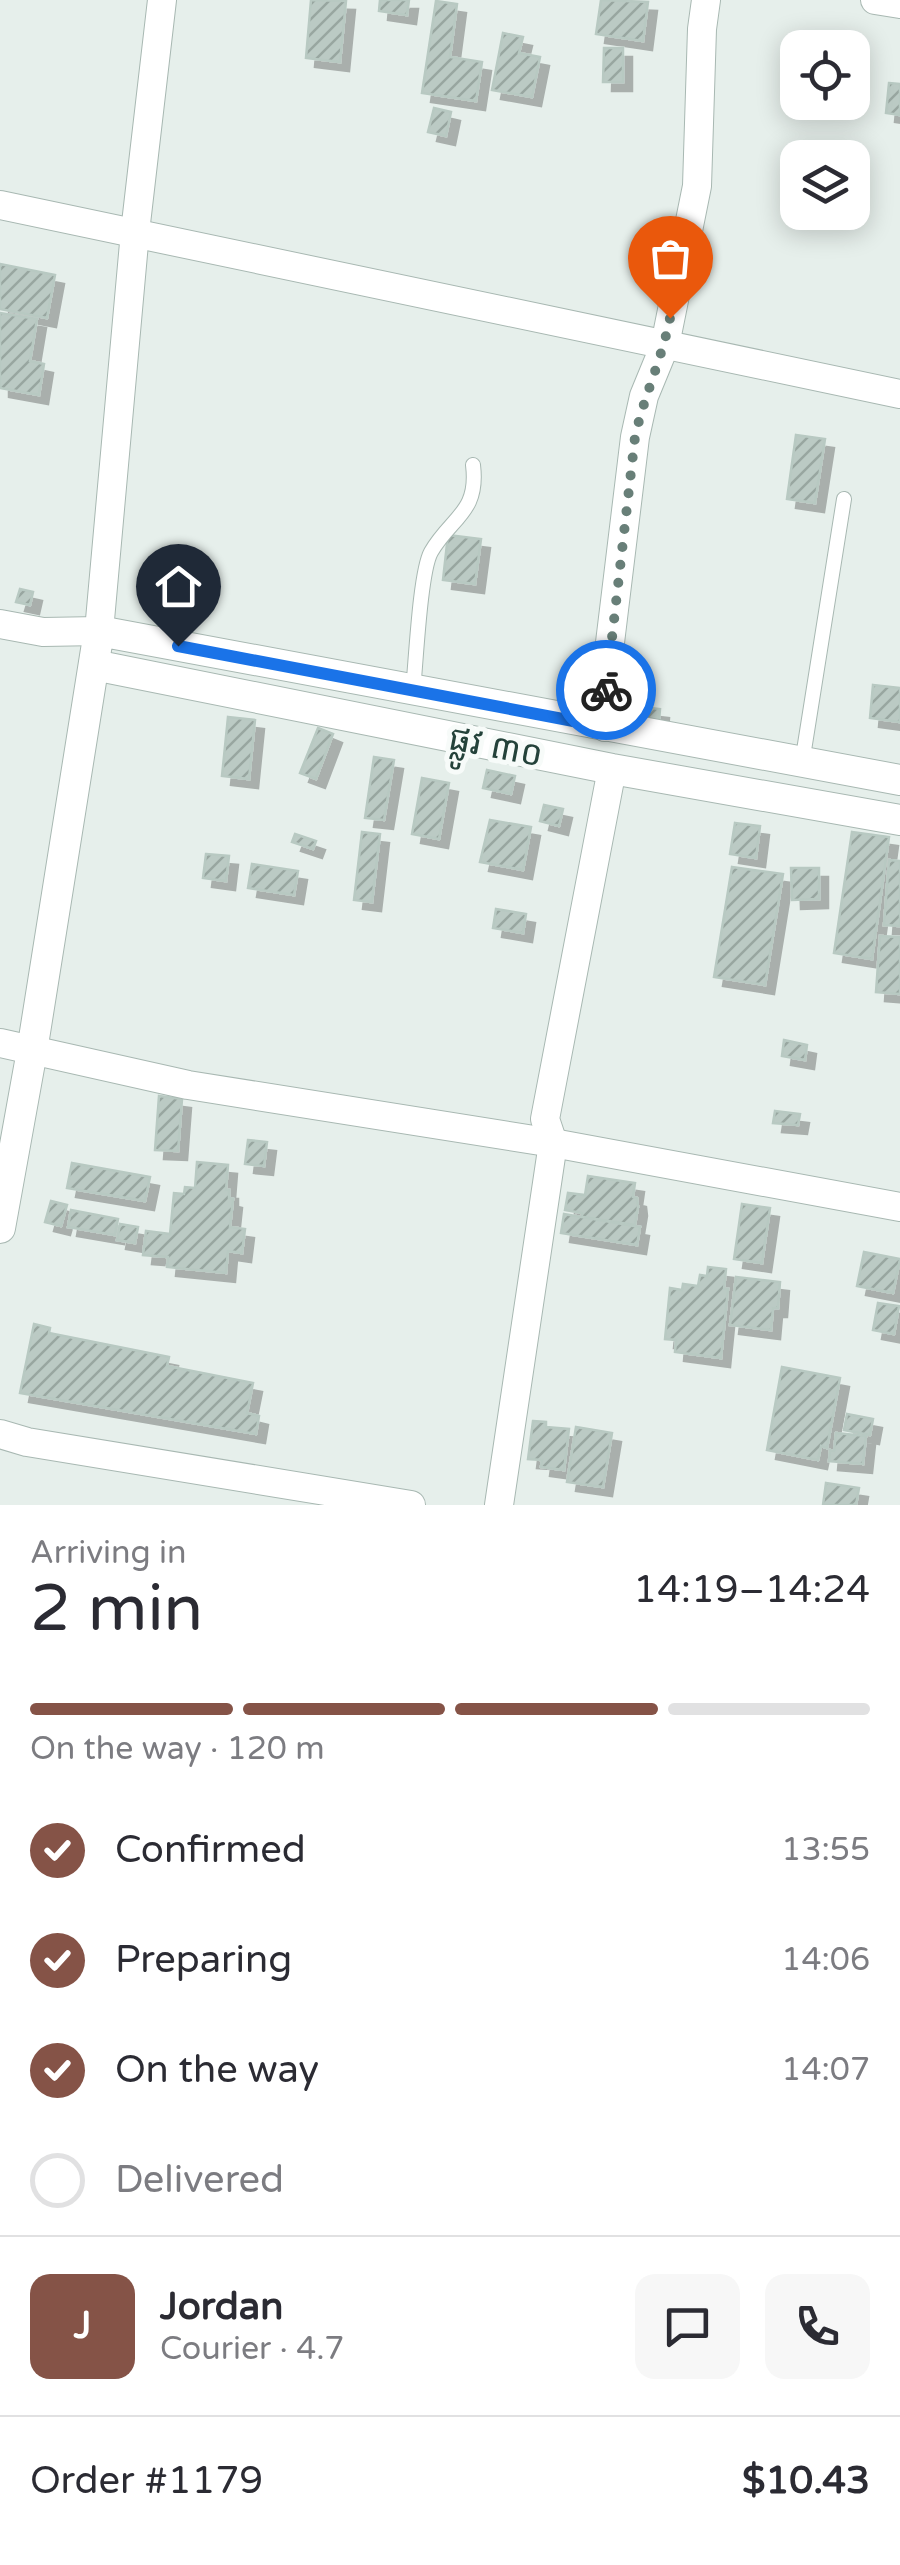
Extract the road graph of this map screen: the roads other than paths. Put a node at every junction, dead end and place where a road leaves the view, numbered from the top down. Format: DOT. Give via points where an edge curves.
graph roads {
  1 [pos="162,0"];
  2 [pos="706,0"];
  3 [pos="876,0"];
  4 [pos="900,4"];
  5 [pos="0,205"];
  6 [pos="135,232"];
  7 [pos="664,345"];
  8 [pos="900,394"];
  9 [pos="473,465"];
  10 [pos="844,499"];
  11 [pos="0,624"];
  12 [pos="99,630"];
  13 [pos="43,632"];
  14 [pos="94,665"];
  15 [pos="413,690"];
  16 [pos="605,727"];
  17 [pos="802,764"];
  18 [pos="612,770"];
  19 [pos="900,780"];
  20 [pos="900,820"];
  21 [pos="0,1043"];
  22 [pos="32,1051"];
  23 [pos="553,1143"];
  24 [pos="900,1207"];
  25 [pos="0,1228"];
  26 [pos="0,1434"];
  27 [pos="412,1505"];
  28 [pos="499,1505"];
  1 -- 6 [label="street"];
  2 -- 7 [label="street" via="697,186"];
  3 -- 4 [label="street"];
  5 -- 6 [label="street"];
  6 -- 7 [label="street"];
  6 -- 12 [label="street"];
  7 -- 8 [label="street"];
  7 -- 16 [label="street" via="635,437"];
  9 -- 15 [label="lane" via="469,507 428,562"];
  10 -- 17 [label="lane"];
  11 -- 13 [label="street"];
  12 -- 13 [label="street"];
  12 -- 14 [label="street"];
  12 -- 15 [label="street, ផ្លូវ ៣០"];
  13 -- 14 [label="street"];
  14 -- 18 [label="street, ផ្លូវ ៣០"];
  14 -- 22 [label="street"];
  15 -- 16 [label="street, ផ្លូវ ៣០"];
  16 -- 17 [label="street, ផ្លូវ ៣០"];
  17 -- 19 [label="street, ផ្លូវ ៣០"];
  18 -- 20 [label="street, ផ្លូវ ៣០"];
  18 -- 23 [label="street" via="545,1119"];
  21 -- 22 [label="street"];
  22 -- 23 [label="street" via="188,1085"];
  22 -- 25 [label="street"];
  23 -- 24 [label="street"];
  23 -- 28 [label="street"];
  26 -- 27 [label="street"];
}
